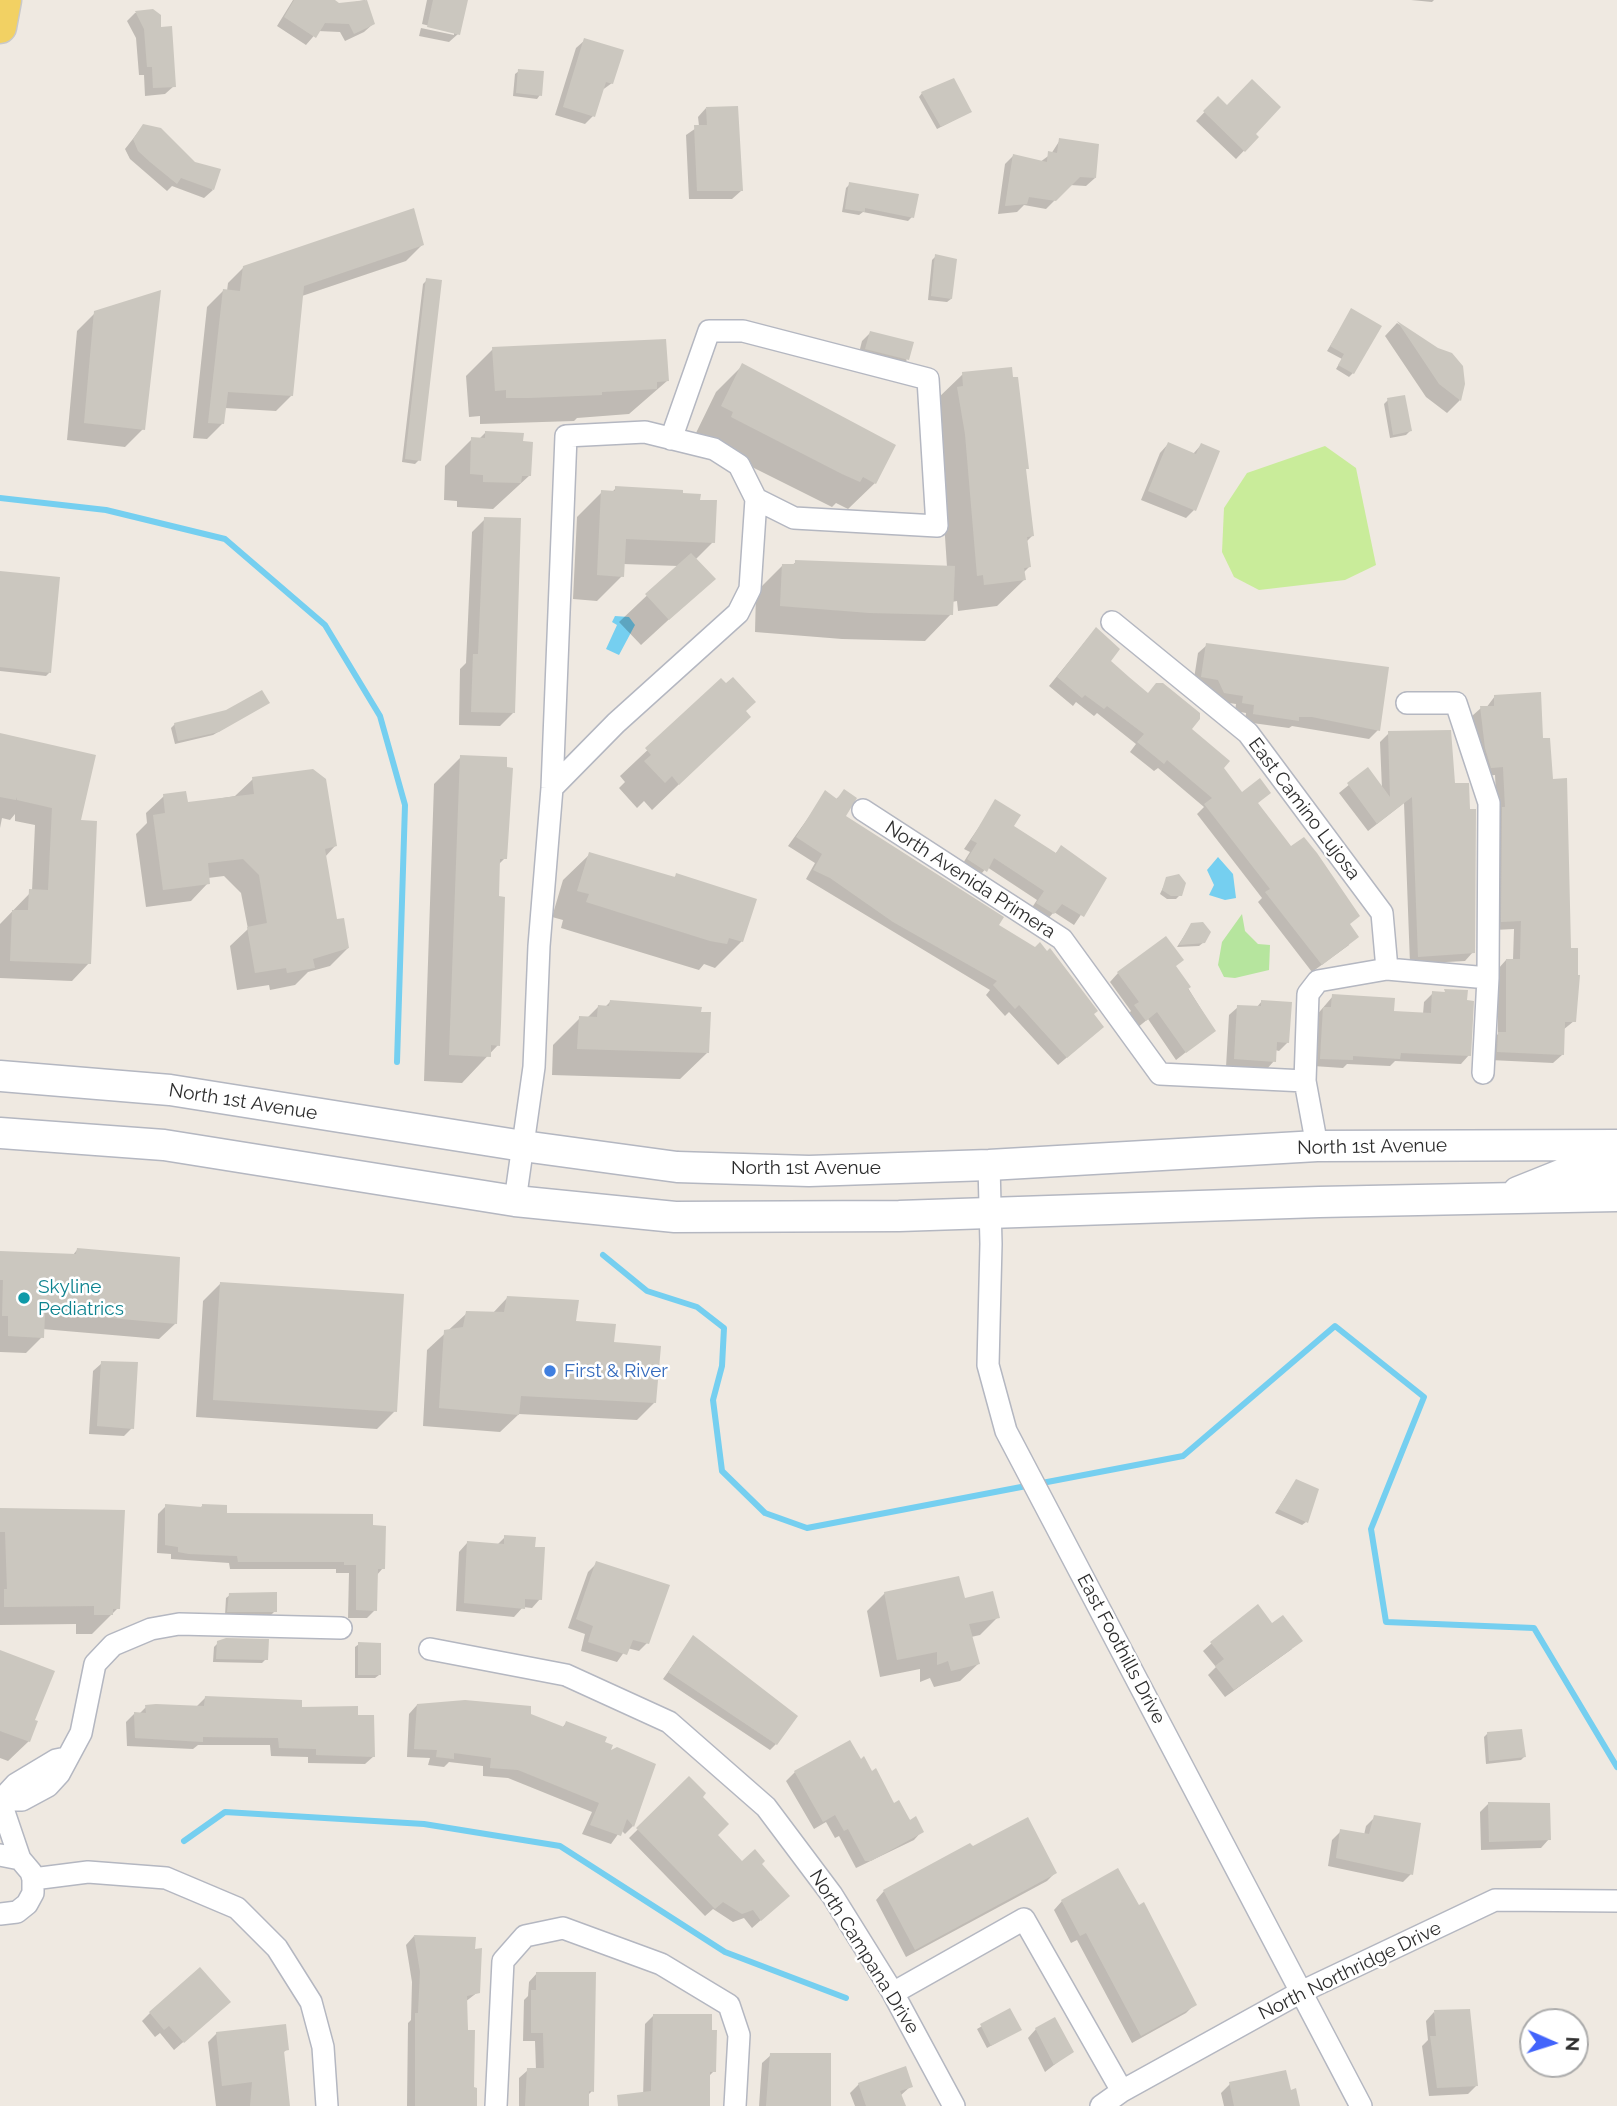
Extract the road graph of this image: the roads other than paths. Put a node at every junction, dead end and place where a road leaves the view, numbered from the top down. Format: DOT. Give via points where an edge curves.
graph roads {
  1 [pos="5,0"];
  2 [pos="0,27"];
  3 [pos="671,439"];
  4 [pos="756,499"];
  5 [pos="1112,622"];
  6 [pos="1407,703"];
  7 [pos="552,788"];
  8 [pos="863,810"];
  9 [pos="1387,968"];
  10 [pos="1488,978"];
  11 [pos="1483,1073"];
  12 [pos="0,1076"];
  13 [pos="1305,1081"];
  14 [pos="0,1133"];
  15 [pos="1617,1145"];
  16 [pos="523,1146"];
  17 [pos="1317,1146"];
  18 [pos="989,1165"];
  19 [pos="1617,1170"];
  20 [pos="1617,1196"];
  21 [pos="1501,1199"];
  22 [pos="515,1201"];
  23 [pos="990,1213"];
  24 [pos="341,1628"];
  25 [pos="430,1649"];
  26 [pos="1,1800"];
  27 [pos="10,1857"];
  28 [pos="33,1879"];
  29 [pos="1617,1901"];
  30 [pos="0,1913"];
  31 [pos="1301,1992"];
  32 [pos="893,1993"];
  33 [pos="1122,2091"];
  34 [pos="327,2106"];
  35 [pos="496,2106"];
  36 [pos="735,2106"];
  37 [pos="954,2106"];
  38 [pos="1101,2106"];
  39 [pos="1361,2106"];
  1 -- 2 [label="main road"];
  3 -- 4 [label="street" via="714,449 738,465"];
  3 -- 4 [label="street" via="709,331 743,331 928,379 937,526 794,518"];
  3 -- 7 [label="street" via="645,432 566,436"];
  4 -- 7 [label="street" via="750,589 738,613 614,724"];
  5 -- 9 [label="street, East Camino Lujosa" via="1248,733 1382,913"];
  6 -- 10 [label="street" via="1456,703 1489,803"];
  7 -- 16 [label="street" via="534,1067"];
  8 -- 13 [label="street, North Avenida Primera" via="1062,939 1160,1074"];
  9 -- 10 [label="street"];
  9 -- 13 [label="street" via="1318,981 1308,994"];
  10 -- 11 [label="street"];
  12 -- 16 [label="main road, North 1st Avenue" via="170,1090"];
  13 -- 17 [label="street"];
  14 -- 22 [label="main road" via="164,1145"];
  15 -- 17 [label="main road, North 1st Avenue"];
  16 -- 18 [label="main road, North 1st Avenue" via="677,1167 809,1171"];
  16 -- 22 [label="street"];
  17 -- 18 [label="main road, North 1st Avenue"];
  18 -- 23 [label="street, East Foothills Drive"];
  19 -- 21 [label="main road" via="1578,1168"];
  20 -- 21 [label="main road"];
  21 -- 23 [label="main road"];
  22 -- 23 [label="main road" via="675,1217"];
  23 -- 31 [label="street, East Foothills Drive" via="988,1365 1006,1432"];
  24 -- 26 [label="street" via="179,1624 151,1629 113,1645 95,1664 81,1733 66,1758 16,1784"];
  25 -- 32 [label="street, North Campana Drive" via="566,1675 669,1722 766,1807 832,1895"];
  26 -- 27 [label="street"];
  27 -- 28 [label="street" via="31,1872"];
  28 -- 30 [label="street" via="27,1904 17,1912"];
  28 -- 34 [label="street" via="88,1872 166,1878 237,1908 276,1948 311,2002 323,2047"];
  29 -- 31 [label="street, North Northridge Drive" via="1495,1900"];
  31 -- 33 [label="street, North Northridge Drive"];
  31 -- 39 [label="street, East Foothills Drive"];
  32 -- 33 [label="street" via="1024,1919"];
  32 -- 37 [label="street, North Campana Drive"];
  33 -- 38 [label="street, North Northridge Drive"];
  35 -- 36 [label="street" via="503,1961 525,1936 563,1928 661,1964 729,2005 739,2035"];
}
